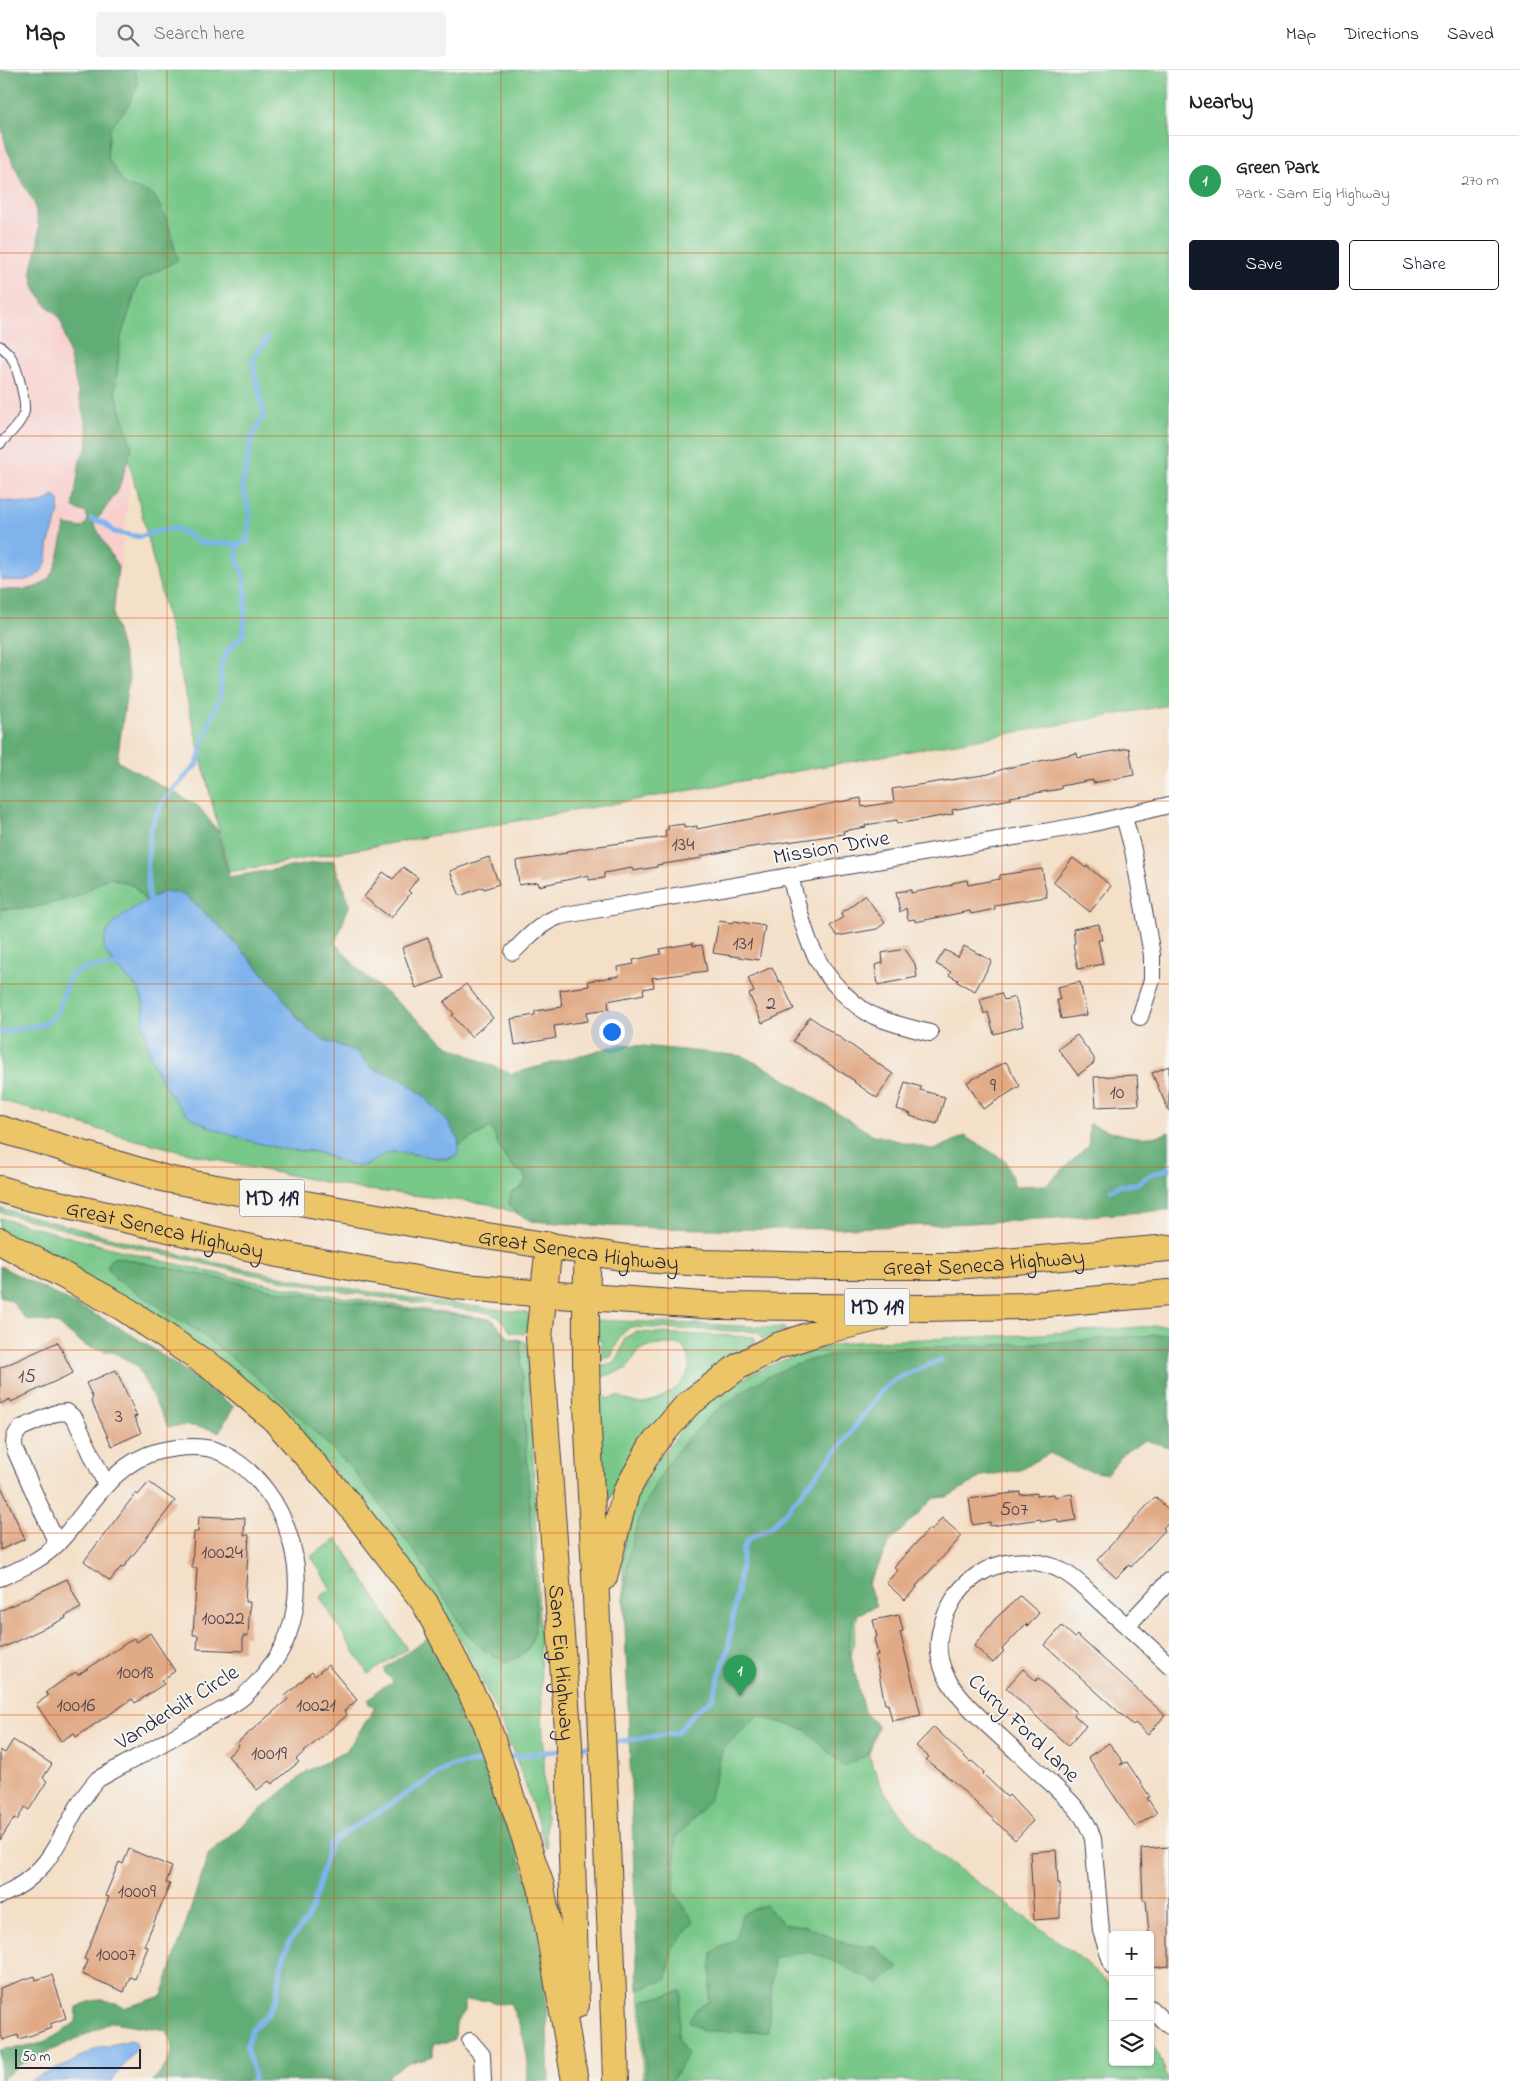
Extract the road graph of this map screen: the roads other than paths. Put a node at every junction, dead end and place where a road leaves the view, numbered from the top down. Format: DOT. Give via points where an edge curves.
graph roads {
  1 [pos="0,346"];
  2 [pos="0,444"];
  3 [pos="1169,805"];
  4 [pos="1124,817"];
  5 [pos="790,876"];
  6 [pos="513,952"];
  7 [pos="1140,1017"];
  8 [pos="930,1033"];
  9 [pos="0,1130"];
  10 [pos="0,1189"];
  11 [pos="0,1241"];
  12 [pos="549,1245"];
  13 [pos="1169,1248"];
  14 [pos="588,1253"];
  15 [pos="1169,1292"];
  16 [pos="544,1294"];
  17 [pos="586,1297"];
  18 [pos="924,1308"];
  19 [pos="106,1485"];
  20 [pos="57,1544"];
  21 [pos="0,1578"];
  22 [pos="1169,1581"];
  23 [pos="596,1610"];
  24 [pos="1127,1626"];
  25 [pos="1169,1664"];
  26 [pos="0,1896"];
  27 [pos="1109,1955"];
  28 [pos="1154,2012"];
  29 [pos="1169,2025"];
  30 [pos="470,2041"];
  31 [pos="483,2081"];
  32 [pos="577,2081"];
  33 [pos="616,2081"];
  1 -- 2 [label="lane" via="14,363 25,403 21,419"];
  3 -- 4 [label="street, Mission Drive"];
  4 -- 5 [label="street, Mission Drive"];
  4 -- 7 [label="street" via="1152,955 1152,980"];
  5 -- 6 [label="street, Mission Drive" via="560,916 548,920"];
  5 -- 8 [label="street" via="806,938 818,964 834,984 857,1007 874,1016"];
  9 -- 12 [label="main road, Great Seneca Highway / MD 119" via="166,1179"];
  10 -- 16 [label="main road, Great Seneca Highway / MD 119" via="278,1254 454,1286"];
  11 -- 32 [label="main road" via="122,1307 220,1373 274,1419 348,1503 425,1603 486,1722 540,1886"];
  12 -- 14 [label="main road, Great Seneca Highway / MD 119"];
  12 -- 16 [label="main road, Sam Eig Highway"];
  13 -- 14 [label="main road, Great Seneca Highway / MD 119" via="956,1266 704,1263"];
  14 -- 17 [label="main road, Sam Eig Highway"];
  15 -- 18 [label="main road, Great Seneca Highway / MD 119" via="1022,1306"];
  16 -- 17 [label="main road, Great Seneca Highway / MD 119"];
  16 -- 32 [label="main road, Sam Eig Highway" via="539,1337 569,1748"];
  17 -- 18 [label="main road, Great Seneca Highway / MD 119" via="717,1306"];
  17 -- 23 [label="main road, Sam Eig Highway"];
  18 -- 23 [label="main road" via="823,1331 777,1346 739,1366 687,1405 651,1447 626,1492"];
  19 -- 20 [label="street, Vanderbilt Circle"];
  19 -- 20 [label="street" via="75,1419 67,1412 56,1413 21,1428 14,1438 15,1450"];
  19 -- 26 [label="street, Vanderbilt Circle" via="124,1467 142,1456 161,1451 204,1448 222,1452 257,1480 276,1505 290,1536 297,1567 297,1596 292,1619 276,1658 262,1678 241,1698 98,1780 41,1870"];
  20 -- 21 [label="street, Vanderbilt Circle" via="38,1559"];
  22 -- 24 [label="street"];
  23 -- 33 [label="main road, Sam Eig Highway" via="610,1879"];
  24 -- 25 [label="street, Curry Ford Lane"];
  24 -- 27 [label="street, Curry Ford Lane" via="1065,1572 1021,1561 994,1566 966,1584 947,1610 939,1640 950,1686 1084,1818 1093,1839 1101,1931"];
  28 -- 29 [label="street"];
  30 -- 31 [label="street" via="482,2054"];
}
